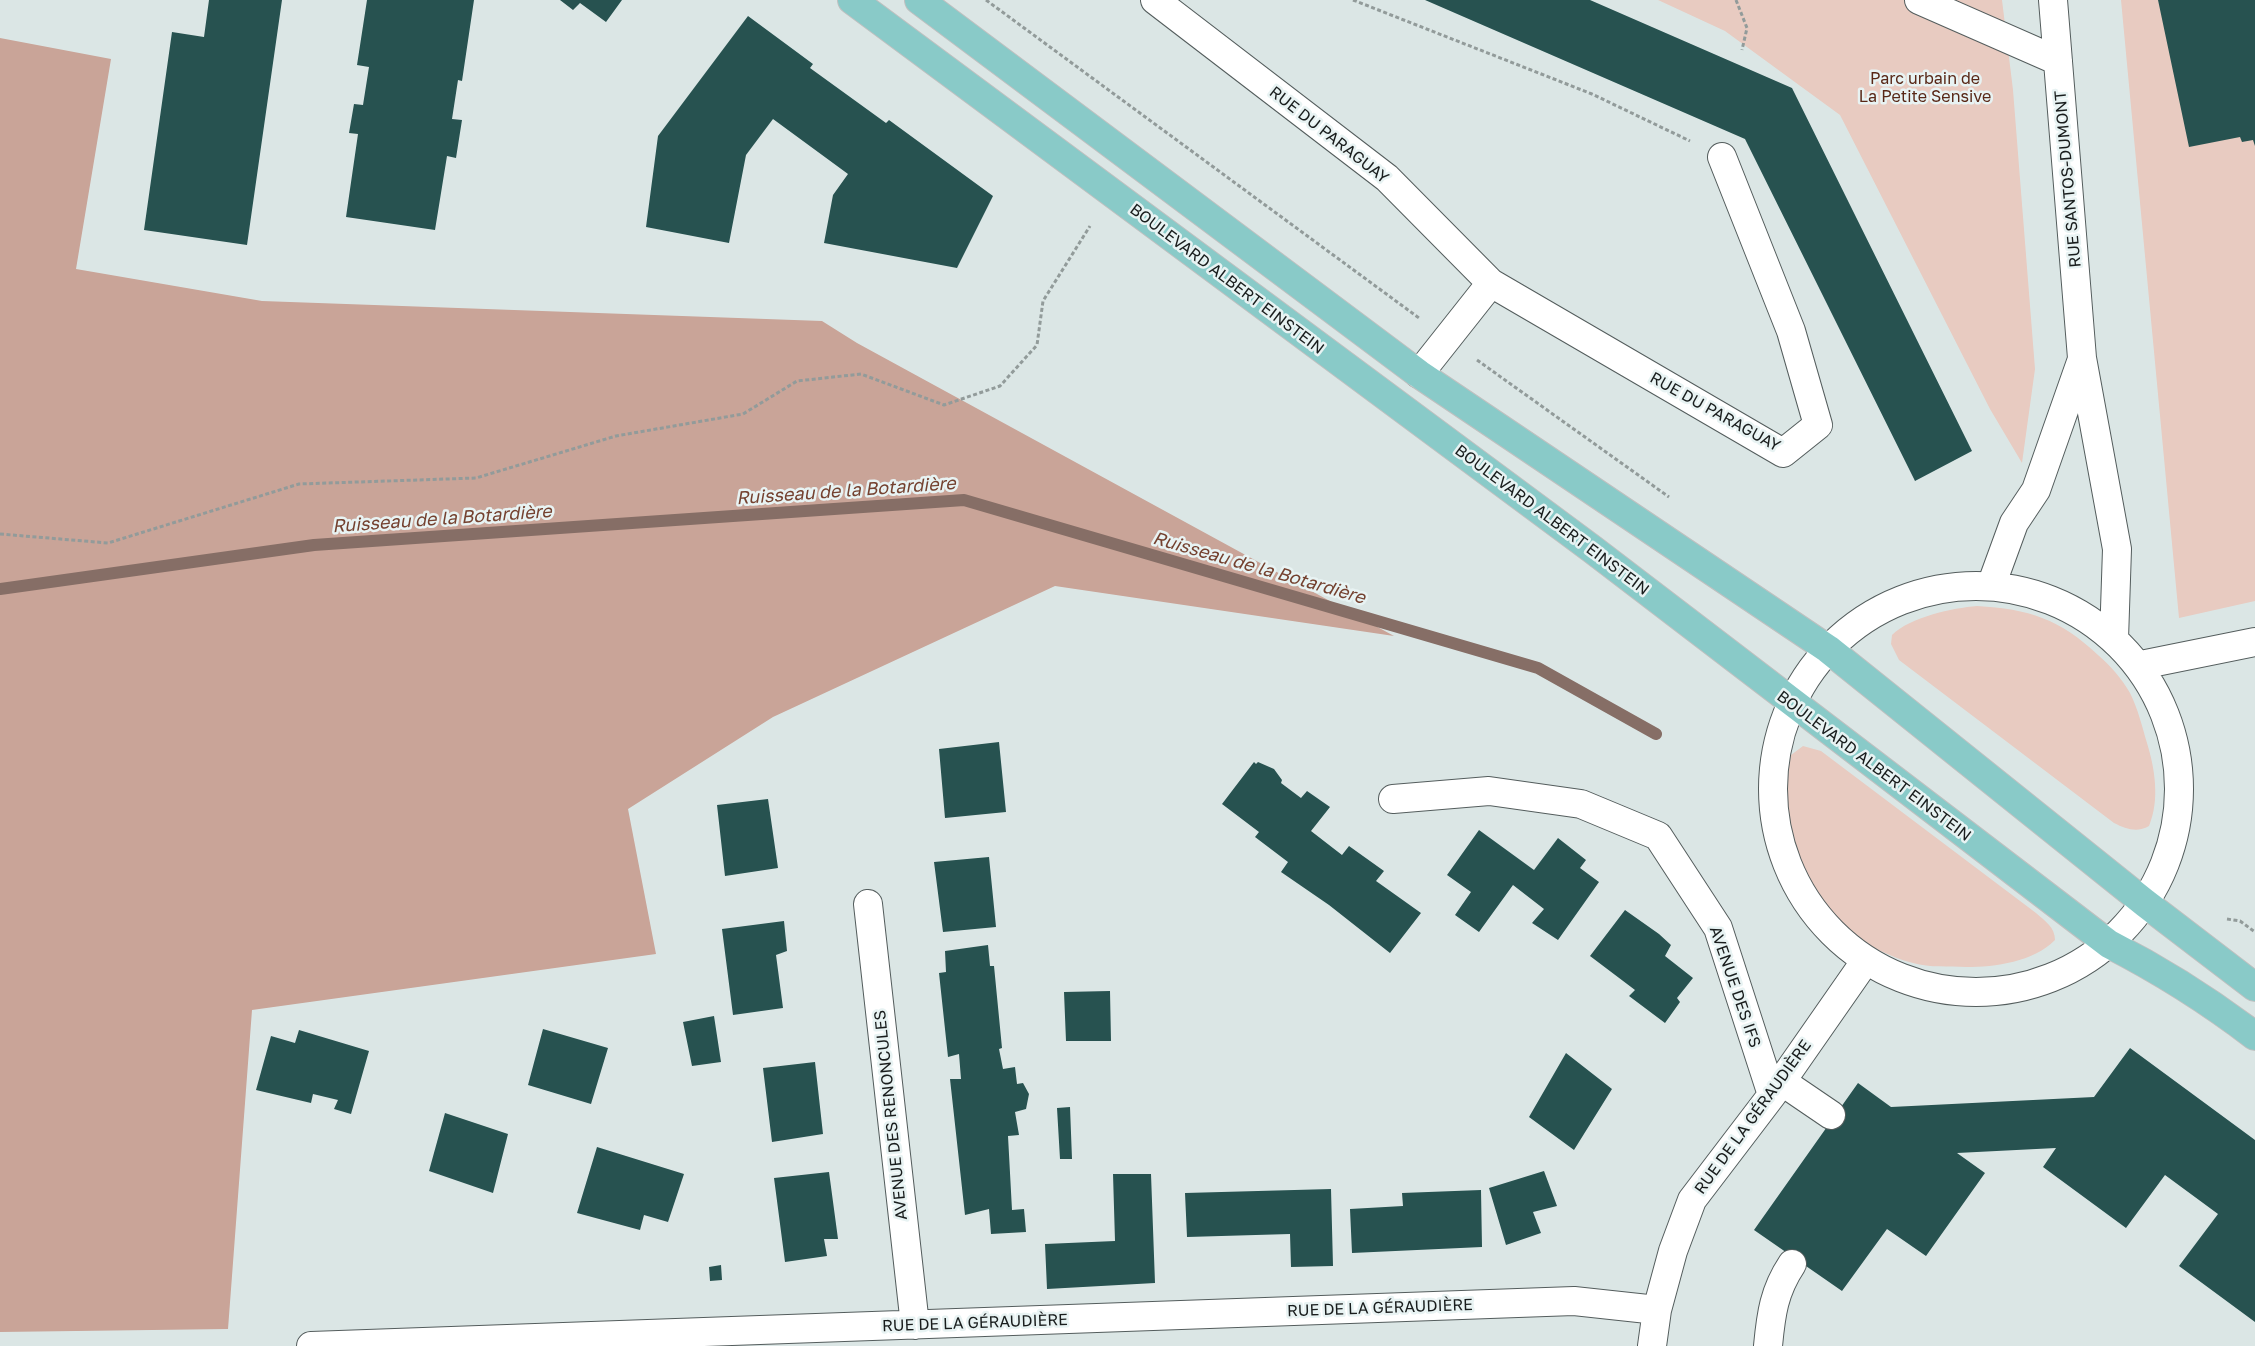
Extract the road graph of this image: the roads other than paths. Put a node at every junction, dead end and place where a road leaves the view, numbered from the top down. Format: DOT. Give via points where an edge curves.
graph roads {
  1 [pos="852,0"];
  2 [pos="919,0"];
  3 [pos="1155,0"];
  4 [pos="1919,0"];
  5 [pos="2053,0"];
  6 [pos="2058,61"];
  7 [pos="1722,157"];
  8 [pos="1492,283"];
  9 [pos="2082,358"];
  10 [pos="1419,374"];
  11 [pos="1991,586"];
  12 [pos="2114,639"];
  13 [pos="2255,642"];
  14 [pos="1828,649"];
  15 [pos="2141,665"];
  16 [pos="1791,702"];
  17 [pos="1393,799"];
  18 [pos="868,904"];
  19 [pos="2145,904"];
  20 [pos="2108,944"];
  21 [pos="1864,962"];
  22 [pos="2255,987"];
  23 [pos="2255,1036"];
  24 [pos="1777,1088"];
  25 [pos="1831,1115"];
  26 [pos="1792,1264"];
  27 [pos="1657,1310"];
  28 [pos="914,1325"];
  29 [pos="311,1346"];
  30 [pos="1652,1346"];
  31 [pos="1768,1346"];
  1 -- 16 [label="main road, BOULEVARD ALBERT EINSTEIN" via="1584,543"];
  2 -- 10 [label="main road"];
  3 -- 8 [label="street, RUE DU PARAGUAY" via="1386,178"];
  4 -- 6 [label="street"];
  5 -- 6 [label="street, RUE SANTOS-DUMONT"];
  6 -- 9 [label="street, RUE SANTOS-DUMONT"];
  7 -- 8 [label="street, RUE DU PARAGUAY" via="1791,331 1818,425 1783,453"];
  8 -- 10 [label="street"];
  9 -- 11 [label="street, RUE SANTOS-DUMONT" via="2036,490 2014,523"];
  9 -- 12 [label="street, RUE SANTOS-DUMONT" via="2117,549"];
  10 -- 14 [label="main road"];
  11 -- 12 [label="street" via="2032,594 2066,607"];
  11 -- 14 [label="street" via="1956,587 1919,594 1864,619"];
  12 -- 15 [label="street"];
  13 -- 15 [label="street"];
  14 -- 16 [label="street"];
  14 -- 19 [label="main road"];
  15 -- 19 [label="street" via="2165,712 2179,769 2177,825 2168,857"];
  16 -- 20 [label="main road, BOULEVARD ALBERT EINSTEIN"];
  16 -- 21 [label="street" via="1774,757 1772,802 1777,837 1801,897 1839,941"];
  17 -- 24 [label="street, AVENUE DES IFS" via="1498,792 1581,804 1658,836 1718,928"];
  18 -- 28 [label="street, AVENUE DES RENONCULES"];
  19 -- 20 [label="street"];
  19 -- 22 [label="main road"];
  20 -- 21 [label="street" via="2065,972 2015,989 1956,990 1902,978"];
  20 -- 23 [label="main road, BOULEVARD ALBERT EINSTEIN" via="2225,1013"];
  21 -- 24 [label="street, RUE DE LA GÉRAUDIÈRE"];
  24 -- 25 [label="street"];
  24 -- 27 [label="street, RUE DE LA GÉRAUDIÈRE" via="1692,1200"];
  26 -- 31 [label="street" via="1780,1283 1773,1306"];
  27 -- 28 [label="street, RUE DE LA GÉRAUDIÈRE" via="1574,1301"];
  27 -- 30 [label="street"];
  28 -- 29 [label="street, RUE DE LA GÉRAUDIÈRE"];
}
